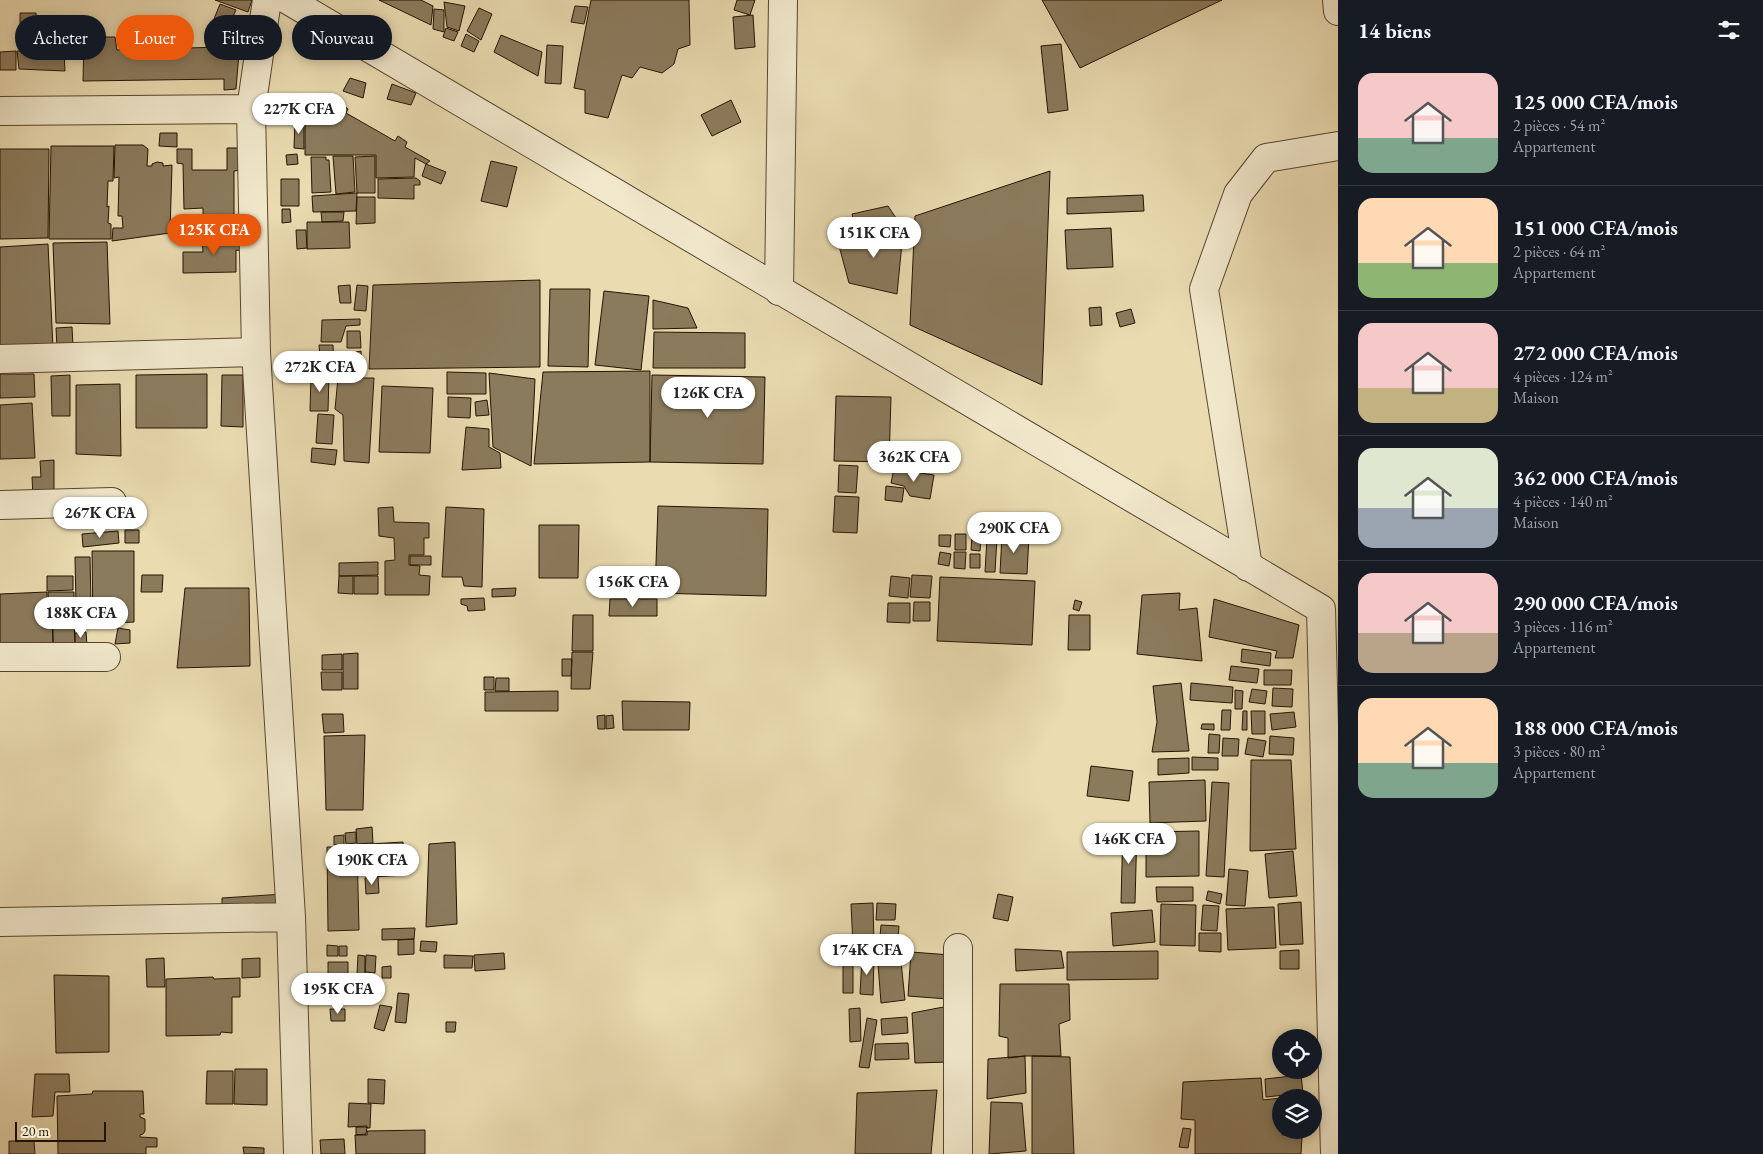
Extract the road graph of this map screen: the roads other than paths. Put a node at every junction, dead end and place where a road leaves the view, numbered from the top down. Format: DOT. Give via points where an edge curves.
graph roads {
  1 [pos="267,0"];
  2 [pos="288,0"];
  3 [pos="783,0"];
  4 [pos="1337,0"];
  5 [pos="1338,11"];
  6 [pos="251,109"];
  7 [pos="0,111"];
  8 [pos="1338,146"];
  9 [pos="779,291"];
  10 [pos="256,352"];
  11 [pos="0,359"];
  12 [pos="112,502"];
  13 [pos="0,504"];
  14 [pos="1248,566"];
  15 [pos="0,656"];
  16 [pos="106,657"];
  17 [pos="291,917"];
  18 [pos="0,922"];
  19 [pos="958,948"];
  20 [pos="298,1154"];
  21 [pos="958,1154"];
  22 [pos="1334,1154"];
  1 -- 6 [label="street"];
  2 -- 9 [label="street"];
  3 -- 9 [label="street"];
  4 -- 5 [label="street"];
  6 -- 7 [label="street"];
  6 -- 10 [label="street"];
  8 -- 14 [label="street" via="1266,158 1238,194 1204,289"];
  9 -- 14 [label="street"];
  10 -- 11 [label="street"];
  10 -- 17 [label="street"];
  12 -- 13 [label="street"];
  14 -- 22 [label="street" via="1321,609"];
  15 -- 16 [label="street"];
  17 -- 18 [label="street"];
  17 -- 20 [label="street"];
  19 -- 21 [label="street"];
}
